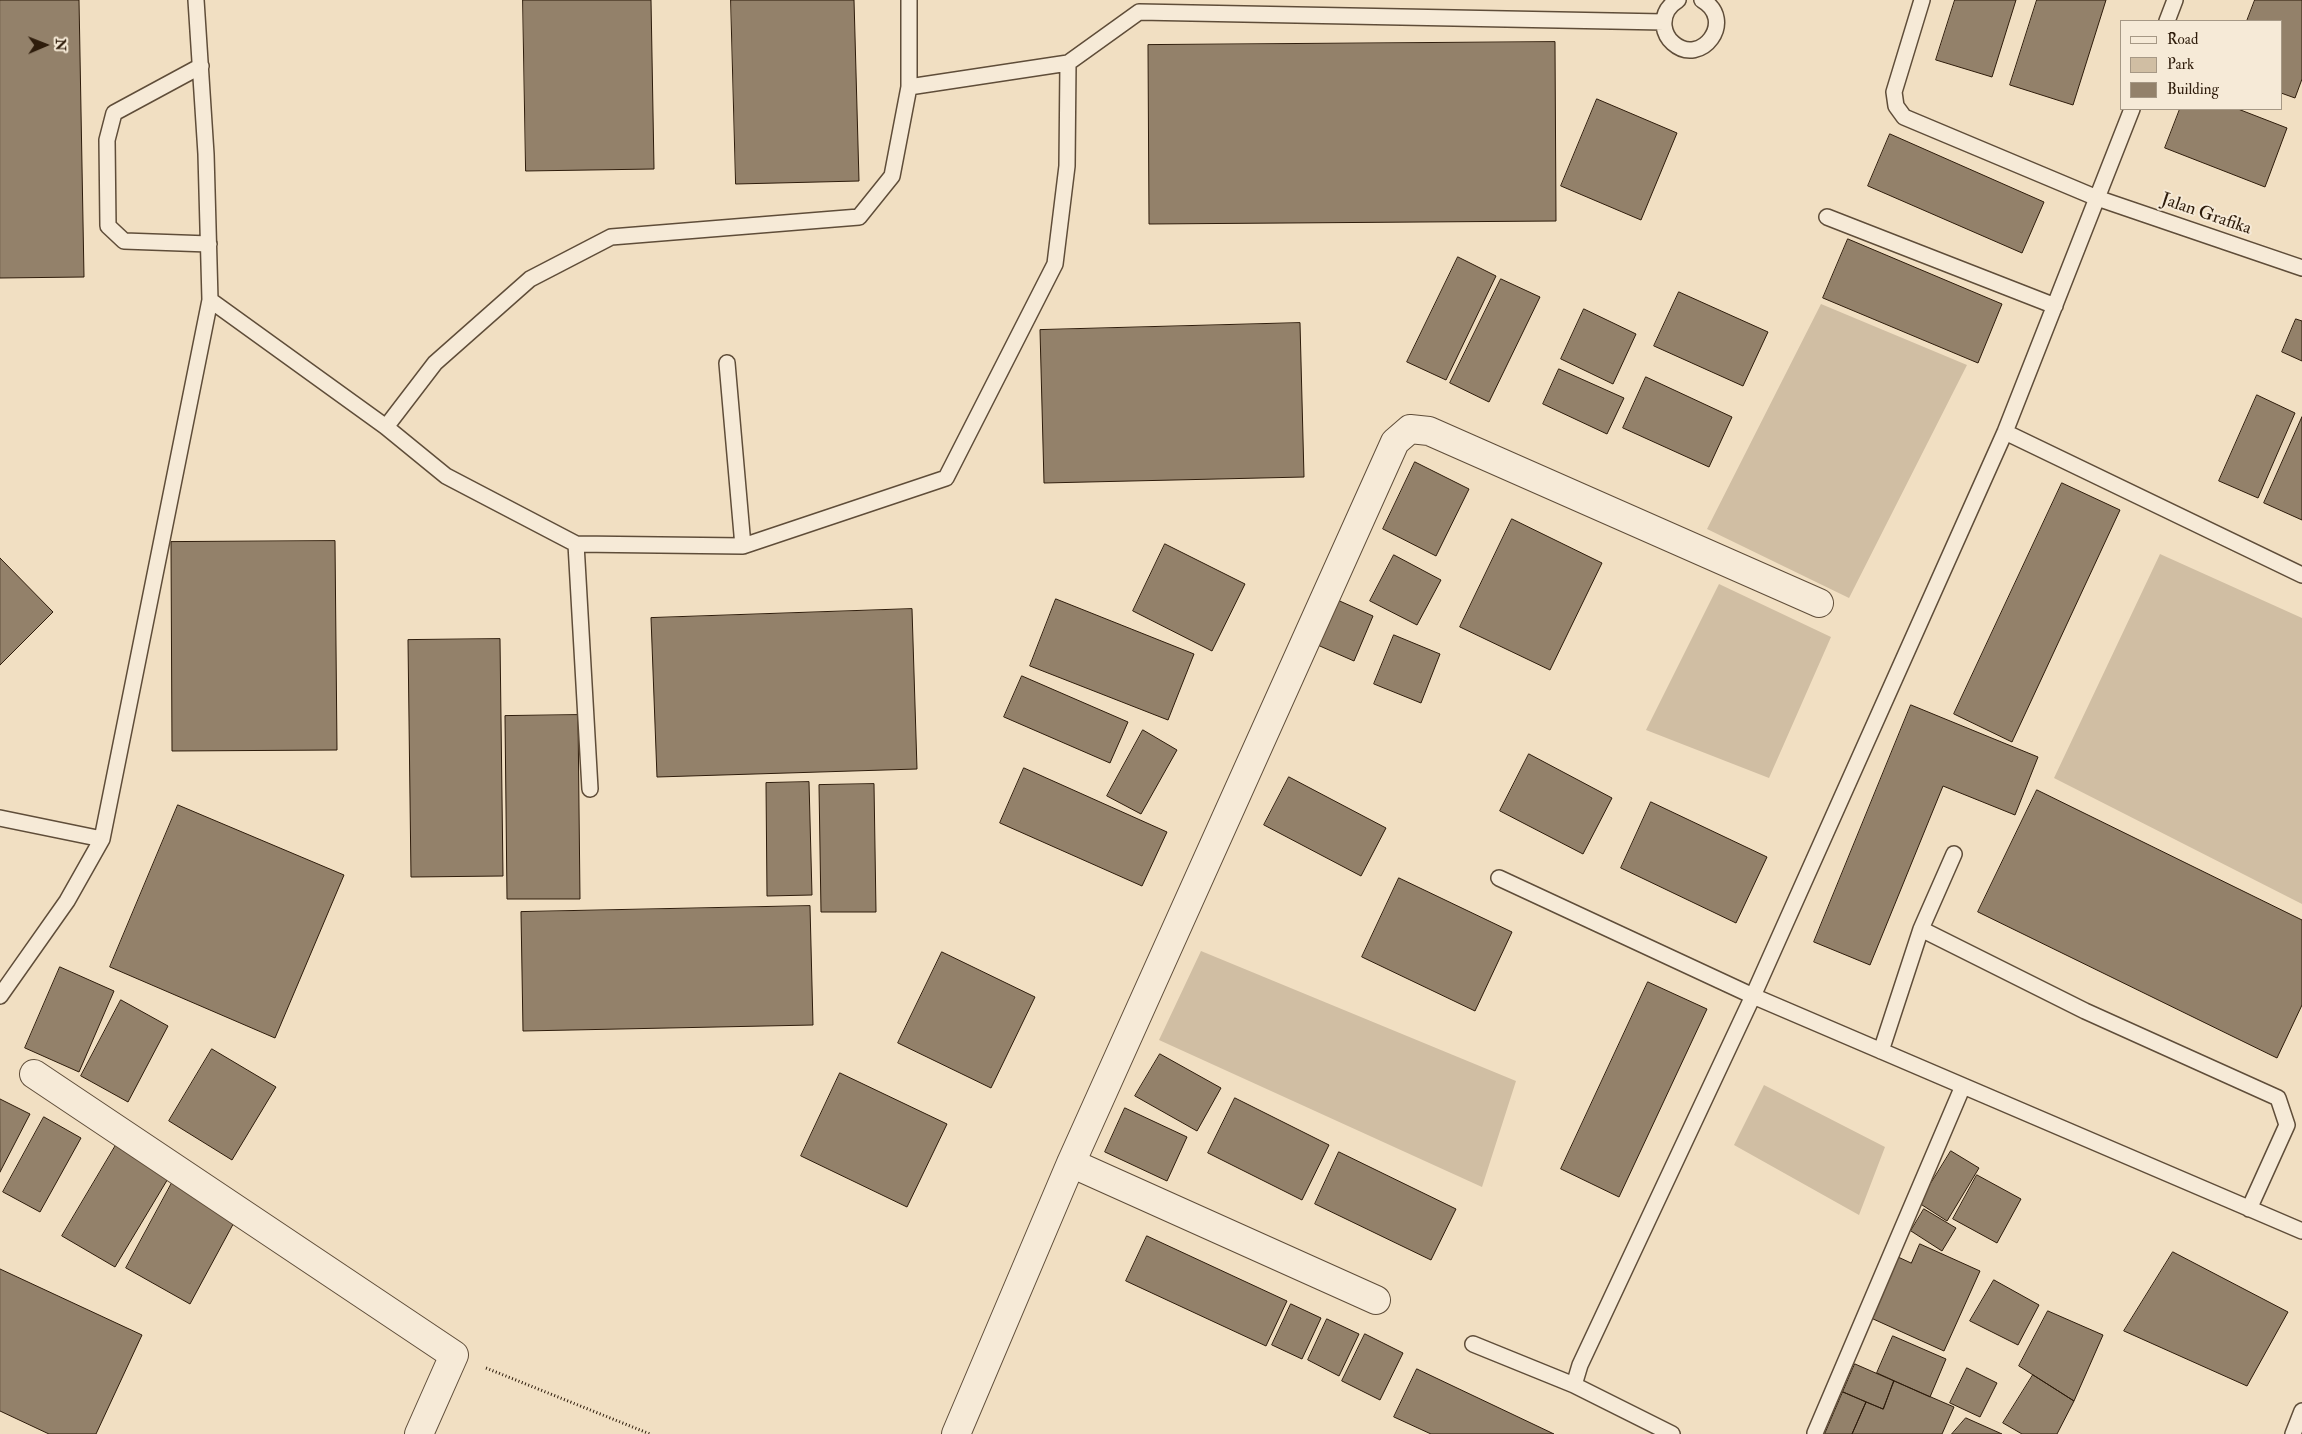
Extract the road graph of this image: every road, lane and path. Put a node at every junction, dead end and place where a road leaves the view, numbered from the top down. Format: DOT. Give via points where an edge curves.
graph roads {
  1 [pos="196,0"];
  2 [pos="909,0"];
  3 [pos="1678,0"];
  4 [pos="1922,0"];
  5 [pos="2175,0"];
  6 [pos="1705,1"];
  7 [pos="2167,20"];
  8 [pos="1664,22"];
  9 [pos="1068,63"];
  10 [pos="201,66"];
  11 [pos="909,87"];
  12 [pos="2132,110"];
  13 [pos="2097,198"];
  14 [pos="1827,217"];
  15 [pos="209,244"];
  16 [pos="2302,268"];
  17 [pos="210,300"];
  18 [pos="2055,306"];
  19 [pos="727,363"];
  20 [pos="386,427"];
  21 [pos="2005,432"];
  22 [pos="576,544"];
  23 [pos="743,546"];
  24 [pos="2302,575"];
  25 [pos="1819,603"];
  26 [pos="590,789"];
  27 [pos="0,818"];
  28 [pos="102,839"];
  29 [pos="1954,854"];
  30 [pos="1499,878"];
  31 [pos="1922,929"];
  32 [pos="0,996"];
  33 [pos="1753,996"];
  34 [pos="1881,1050"];
  35 [pos="34,1074"];
  36 [pos="1962,1086"];
  37 [pos="1071,1163"];
  38 [pos="2249,1209"];
  39 [pos="2302,1230"];
  40 [pos="1376,1300"];
  41 [pos="1473,1344"];
  42 [pos="454,1355"];
  43 [pos="1574,1385"];
  44 [pos="2302,1411"];
  45 [pos="1815,1432"];
  46 [pos="419,1434"];
  47 [pos="650,1434"];
  48 [pos="956,1434"];
  49 [pos="1672,1434"];
  50 [pos="2293,1434"];
  1 -- 10 [label="lane"];
  2 -- 11 [label="lane"];
  3 -- 8 [label="lane" via="1666,13"];
  4 -- 13 [label="lane, Jalan Grafika" via="1894,92 1896,106 1904,117"];
  5 -- 7 [label="lane"];
  6 -- 8 [label="lane" via="1713,9 1716,19 1716,29 1705,45 1687,50 1677,47 1669,40"];
  8 -- 9 [label="lane" via="1139,12"];
  9 -- 11 [label="lane"];
  9 -- 23 [label="lane" via="1067,166 1055,264 946,478"];
  10 -- 15 [label="lane"];
  10 -- 15 [label="lane" via="114,113 107,140 108,226 124,241"];
  11 -- 20 [label="lane" via="892,176 859,217 611,237 530,279 435,363"];
  12 -- 13 [label="lane"];
  13 -- 16 [label="lane, Jalan Grafika"];
  13 -- 18 [label="lane"];
  14 -- 18 [label="lane"];
  15 -- 17 [label="lane"];
  17 -- 20 [label="lane"];
  17 -- 28 [label="lane"];
  18 -- 21 [label="lane"];
  19 -- 23 [label="lane"];
  20 -- 22 [label="lane" via="446,476"];
  21 -- 24 [label="lane"];
  21 -- 33 [label="lane"];
  22 -- 23 [label="lane"];
  22 -- 26 [label="lane"];
  25 -- 37 [label="street" via="1429,431 1410,429 1395,442"];
  27 -- 28 [label="lane"];
  28 -- 32 [label="lane" via="68,901"];
  29 -- 31 [label="lane"];
  30 -- 33 [label="lane"];
  31 -- 34 [label="lane"];
  31 -- 38 [label="lane" via="2085,1011 2278,1098 2287,1125"];
  33 -- 34 [label="lane"];
  33 -- 43 [label="lane" via="1580,1365"];
  34 -- 36 [label="lane"];
  35 -- 42 [label="street"];
  36 -- 38 [label="lane"];
  36 -- 45 [label="lane"];
  37 -- 40 [label="street"];
  37 -- 48 [label="street"];
  38 -- 39 [label="lane"];
  41 -- 43 [label="lane"];
  42 -- 46 [label="street"];
  42 -- 47 [label="path"];
  43 -- 49 [label="lane"];
  44 -- 50 [label="lane"];
}
